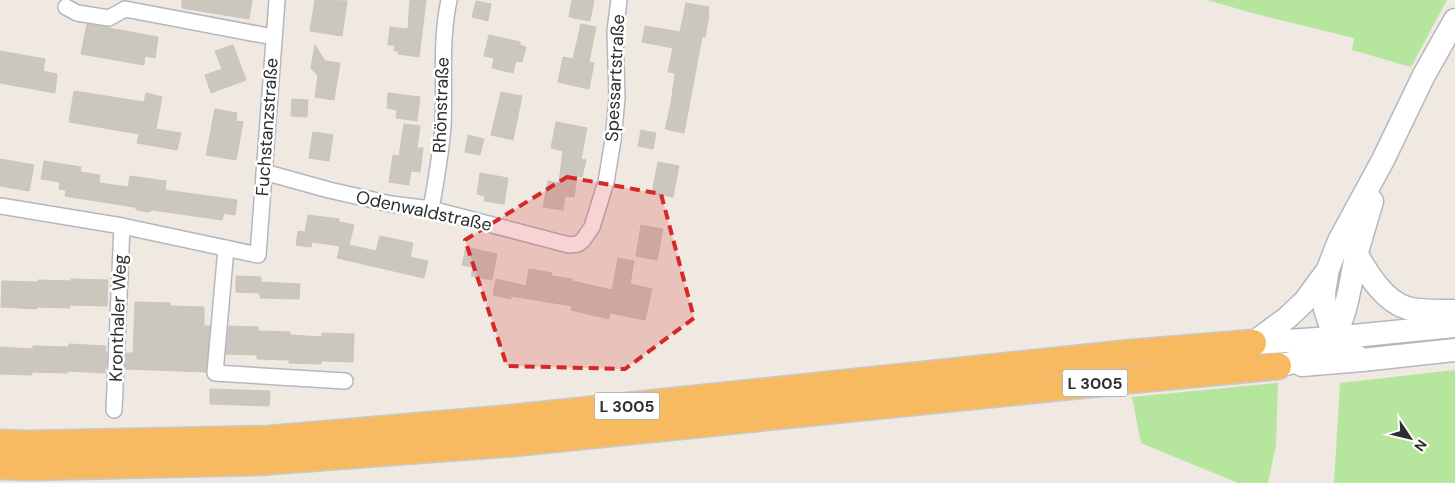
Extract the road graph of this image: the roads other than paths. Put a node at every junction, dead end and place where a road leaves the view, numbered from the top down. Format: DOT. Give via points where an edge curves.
graph roads {
  1 [pos="277,0"];
  2 [pos="449,0"];
  3 [pos="619,0"];
  4 [pos="66,7"];
  5 [pos="1455,20"];
  6 [pos="273,37"];
  7 [pos="1384,160"];
  8 [pos="264,172"];
  9 [pos="0,206"];
  10 [pos="431,209"];
  11 [pos="122,226"];
  12 [pos="583,240"];
  13 [pos="226,248"];
  14 [pos="258,255"];
  15 [pos="1357,255"];
  16 [pos="1328,269"];
  17 [pos="1455,311"];
  18 [pos="1455,326"];
  19 [pos="1334,338"];
  20 [pos="1253,342"];
  21 [pos="1455,350"];
  22 [pos="1362,360"];
  23 [pos="1278,366"];
  24 [pos="345,381"];
  25 [pos="114,410"];
  26 [pos="0,443"];
  27 [pos="0,466"];
  1 -- 6 [label="street, Fuchstanzstraße"];
  2 -- 10 [label="street, Rhönstraße" via="443,44 440,164"];
  3 -- 12 [label="street, Spessartstraße" via="615,31 617,98 613,140 606,182 592,227"];
  4 -- 6 [label="street" via="109,18 125,9"];
  5 -- 7 [label="main road" via="1424,75"];
  6 -- 8 [label="street, Fuchstanzstraße"];
  7 -- 15 [label="main road"];
  7 -- 16 [label="main road" via="1339,242"];
  8 -- 10 [label="street, Odenwaldstraße" via="391,204"];
  8 -- 14 [label="street, Fuchstanzstraße"];
  9 -- 11 [label="street, Kronthaler Weg"];
  10 -- 12 [label="street, Odenwaldstraße" via="569,245"];
  11 -- 13 [label="street, Kronthaler Weg"];
  11 -- 25 [label="street, Kronthaler Weg"];
  13 -- 14 [label="street, Kronthaler Weg"];
  13 -- 24 [label="street" via="215,373"];
  15 -- 17 [label="main road" via="1369,276 1398,304 1408,308"];
  15 -- 19 [label="main road"];
  16 -- 19 [label="main road" via="1325,309"];
  16 -- 20 [label="main road" via="1305,301"];
  18 -- 19 [label="main road, L 3005"];
  19 -- 20 [label="main road, L 3005"];
  19 -- 22 [label="main road"];
  19 -- 23 [label="main road" via="1310,357"];
  20 -- 26 [label="highway, L 3005" via="513,418 270,439"];
  21 -- 22 [label="main road, L 3005"];
  22 -- 23 [label="main road, L 3005"];
  23 -- 27 [label="highway, L 3005" via="513,443 257,462"];
}
